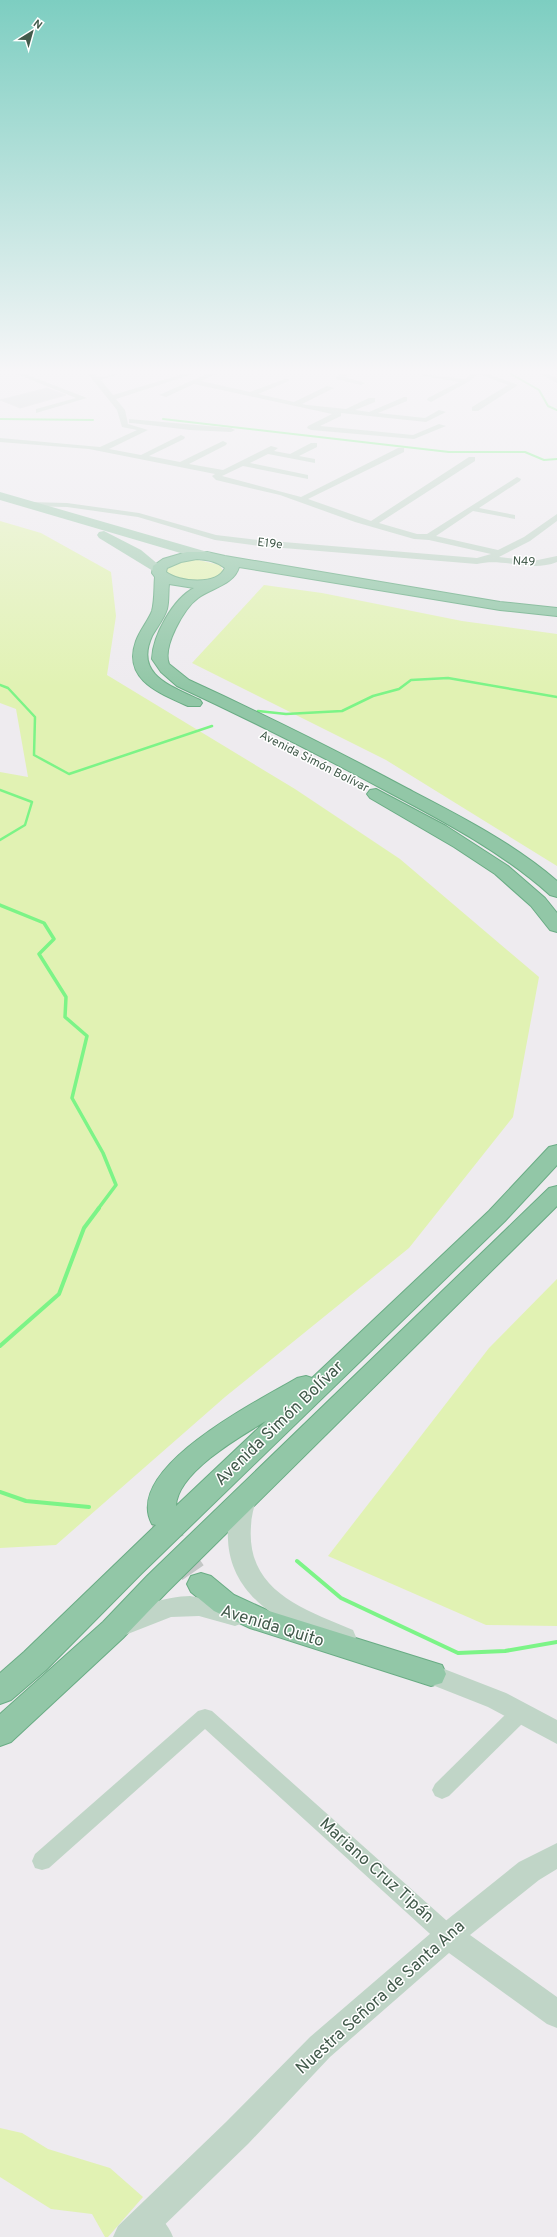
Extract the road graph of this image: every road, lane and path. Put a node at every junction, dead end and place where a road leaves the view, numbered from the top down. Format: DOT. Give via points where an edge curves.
graph roads {
  1 [pos="221,478"];
  2 [pos="343,478"];
  3 [pos="442,478"];
  4 [pos="517,479"];
  5 [pos="0,496"];
  6 [pos="302,499"];
  7 [pos="0,503"];
  8 [pos="29,504"];
  9 [pos="67,505"];
  10 [pos="474,509"];
  11 [pos="54,511"];
  12 [pos="557,516"];
  13 [pos="512,517"];
  14 [pos="372,524"];
  15 [pos="429,537"];
  16 [pos="499,553"];
  17 [pos="200,554"];
  18 [pos="490,558"];
  19 [pos="557,559"];
  20 [pos="222,560"];
  21 [pos="160,573"];
  22 [pos="351,580"];
  23 [pos="218,581"];
  24 [pos="557,612"];
  25 [pos="557,620"];
  26 [pos="557,891"];
  27 [pos="557,926"];
  28 [pos="557,1152"];
  29 [pos="557,1193"];
  30 [pos="348,1359"];
  31 [pos="245,1499"];
  32 [pos="162,1516"];
  33 [pos="201,1584"];
  34 [pos="113,1630"];
  35 [pos="431,1674"];
  36 [pos="0,1691"];
  37 [pos="520,1712"];
  38 [pos="0,1733"];
  39 [pos="557,1734"];
  40 [pos="442,1790"];
  41 [pos="557,1855"];
  42 [pos="42,1861"];
  43 [pos="448,1936"];
  44 [pos="557,2014"];
  45 [pos="145,2231"];
  1 -- 6 [label="street"];
  2 -- 6 [label="street"];
  3 -- 14 [label="street"];
  4 -- 10 [label="street"];
  5 -- 8 [label="main road"];
  6 -- 14 [label="street"];
  7 -- 21 [label="main road" via="103,535 136,553"];
  8 -- 9 [label="street, E19e"];
  8 -- 11 [label="main road"];
  9 -- 11 [label="street"];
  9 -- 18 [label="street, E19e" via="139,515 229,539 285,546 477,561"];
  10 -- 13 [label="street"];
  10 -- 15 [label="street"];
  11 -- 17 [label="main road"];
  12 -- 16 [label="street" via="527,539"];
  14 -- 15 [label="street" via="417,537"];
  15 -- 16 [label="street"];
  16 -- 18 [label="street"];
  17 -- 20 [label="highway"];
  17 -- 21 [label="highway" via="166,562"];
  17 -- 22 [label="highway" via="212,553"];
  18 -- 19 [label="street, N49" via="548,563"];
  20 -- 22 [label="highway"];
  20 -- 23 [label="highway" via="232,567 232,572"];
  21 -- 23 [label="highway" via="185,584"];
  21 -- 27 [label="highway, Avenida Simón Bolívar" via="159,610 139,653 139,665 145,675 162,687 354,781 465,846 538,902"];
  22 -- 24 [label="highway"];
  23 -- 25 [label="highway, Avenida Simón Bolívar" via="265,576 305,579"];
  23 -- 26 [label="highway, Avenida Simón Bolívar" via="191,596 161,645 160,658 163,666 183,683 320,747 449,817 546,881"];
  28 -- 30 [label="highway, Avenida Simón Bolívar" via="497,1216"];
  29 -- 31 [label="highway, Avenida Simón Bolívar"];
  30 -- 32 [label="highway" via="182,1467 165,1491 161,1502"];
  30 -- 36 [label="highway, Avenida Simón Bolívar" via="131,1566 36,1661"];
  31 -- 34 [label="highway, Avenida Simón Bolívar"];
  31 -- 35 [label="street, Avenida Quito" via="239,1527 240,1554 256,1588 270,1601 305,1620"];
  33 -- 35 [label="highway" via="224,1603 260,1620"];
  34 -- 35 [label="street, Avenida Quito" via="163,1609 182,1606 204,1607"];
  34 -- 38 [label="highway, Avenida Simón Bolívar"];
  35 -- 37 [label="street, Avenida Quito" via="497,1700"];
  37 -- 39 [label="street, Avenida Quito"];
  37 -- 40 [label="street"];
  41 -- 43 [label="street, Nuestra Señora de Santa Ana" via="529,1871"];
  42 -- 43 [label="street, Mariano Cruz Tipán" via="205,1717"];
  43 -- 44 [label="street, Mariano Cruz Tipán"];
  43 -- 45 [label="street, Nuestra Señora de Santa Ana" via="320,2047"];
}
